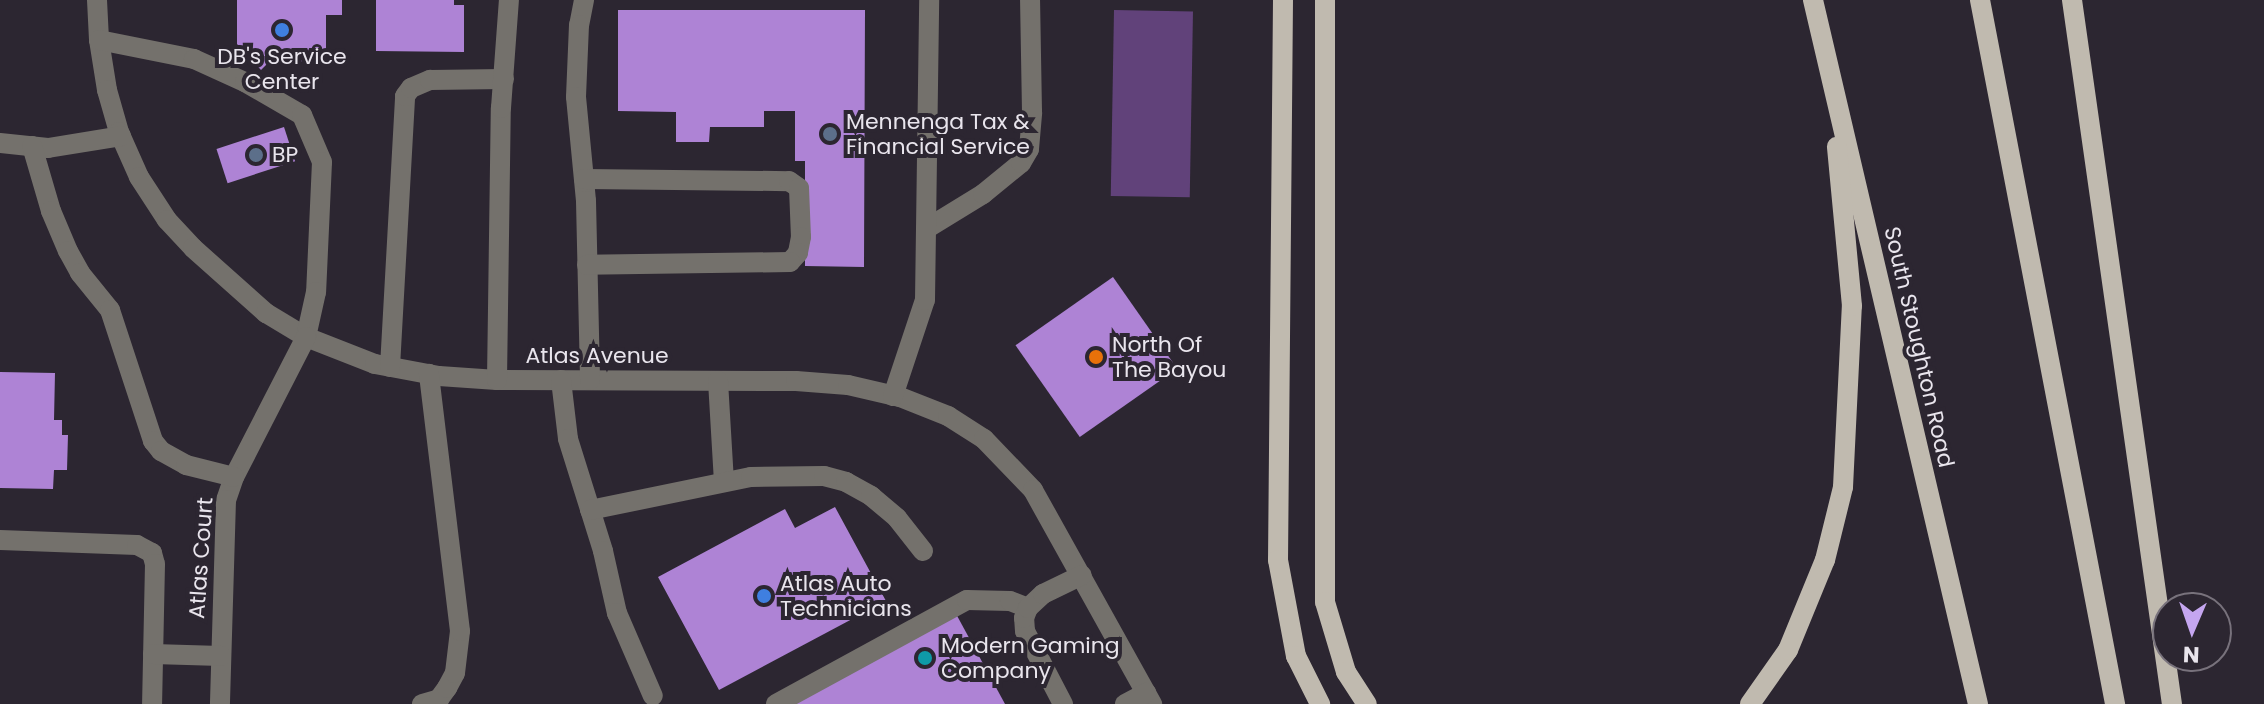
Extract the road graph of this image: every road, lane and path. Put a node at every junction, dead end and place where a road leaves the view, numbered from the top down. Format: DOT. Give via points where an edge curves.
graph roads {
  1 [pos="97,0"];
  2 [pos="509,0"];
  3 [pos="584,0"];
  4 [pos="929,0"];
  5 [pos="1030,0"];
  6 [pos="1283,0"];
  7 [pos="1325,0"];
  8 [pos="1813,0"];
  9 [pos="1980,0"];
  10 [pos="2072,0"];
  11 [pos="99,40"];
  12 [pos="1830,72"];
  13 [pos="504,79"];
  14 [pos="121,136"];
  15 [pos="0,143"];
  16 [pos="32,146"];
  17 [pos="584,179"];
  18 [pos="926,229"];
  19 [pos="587,265"];
  20 [pos="306,337"];
  21 [pos="390,367"];
  22 [pos="429,374"];
  23 [pos="497,380"];
  24 [pos="561,380"];
  25 [pos="590,380"];
  26 [pos="718,381"];
  27 [pos="893,396"];
  28 [pos="234,477"];
  29 [pos="724,482"];
  30 [pos="590,510"];
  31 [pos="0,540"];
  32 [pos="923,551"];
  33 [pos="1082,575"];
  34 [pos="1028,608"];
  35 [pos="153,654"];
  36 [pos="221,656"];
  37 [pos="653,696"];
  38 [pos="1149,699"];
  39 [pos="152,704"];
  40 [pos="220,704"];
  41 [pos="422,704"];
  42 [pos="776,704"];
  43 [pos="1063,704"];
  44 [pos="1125,704"];
  45 [pos="1320,704"];
  46 [pos="1367,704"];
  47 [pos="1750,704"];
  48 [pos="1978,704"];
  49 [pos="2115,704"];
  50 [pos="2172,704"];
  1 -- 11 [label="street, Atlas Avenue"];
  2 -- 13 [label="street"];
  3 -- 17 [label="street" via="576,97"];
  4 -- 18 [label="street"];
  5 -- 18 [label="street" via="1029,149 1021,163 983,194"];
  6 -- 45 [label="main road" via="1278,560 1296,656"];
  7 -- 46 [label="main road" via="1325,602 1346,672"];
  8 -- 12 [label="main road, South Stoughton Road"];
  9 -- 49 [label="main road"];
  10 -- 50 [label="main road"];
  11 -- 14 [label="street, Atlas Avenue"];
  11 -- 20 [label="street, Atlas Court" via="194,59 302,115 322,162 316,292"];
  12 -- 47 [label="main road" via="1852,306 1843,487 1825,560 1788,650"];
  12 -- 48 [label="main road, South Stoughton Road"];
  13 -- 21 [label="street" via="430,80 405,96"];
  13 -- 23 [label="street"];
  14 -- 16 [label="street" via="65,147"];
  14 -- 20 [label="street, Atlas Avenue" via="167,220 228,283"];
  15 -- 16 [label="street"];
  16 -- 28 [label="street" via="68,251 110,310 153,441 186,465"];
  17 -- 19 [label="street"];
  17 -- 19 [label="street" via="789,181 799,188 801,237 790,262"];
  18 -- 27 [label="street" via="925,300"];
  19 -- 25 [label="street"];
  20 -- 21 [label="street, Atlas Avenue"];
  20 -- 28 [label="street, Atlas Court"];
  21 -- 22 [label="street, Atlas Avenue"];
  22 -- 23 [label="street, Atlas Avenue"];
  22 -- 41 [label="street" via="460,631 455,673 439,699"];
  23 -- 24 [label="street, Atlas Avenue"];
  24 -- 25 [label="street, Atlas Avenue"];
  24 -- 30 [label="street" via="568,439"];
  25 -- 26 [label="street, Atlas Avenue"];
  26 -- 27 [label="street, Atlas Avenue" via="848,385"];
  26 -- 29 [label="street"];
  27 -- 33 [label="street, Atlas Avenue" via="948,416 1011,463"];
  28 -- 36 [label="street, Atlas Court" via="223,530"];
  29 -- 30 [label="street"];
  29 -- 32 [label="street" via="787,475 846,482 897,518"];
  30 -- 37 [label="street" via="617,613"];
  31 -- 35 [label="street" via="146,547 155,564"];
  33 -- 34 [label="street" via="1043,594"];
  33 -- 38 [label="street, Atlas Avenue"];
  34 -- 42 [label="street" via="1010,601 967,600"];
  34 -- 43 [label="street" via="1025,631"];
  35 -- 36 [label="street"];
  35 -- 39 [label="street"];
  36 -- 40 [label="street, Atlas Court"];
  38 -- 44 [label="street"];
}
